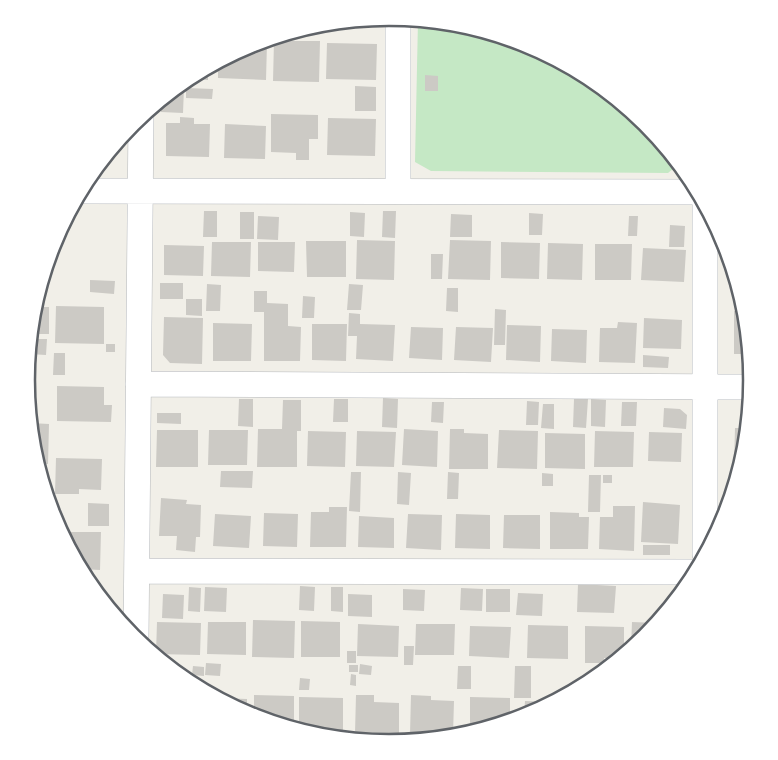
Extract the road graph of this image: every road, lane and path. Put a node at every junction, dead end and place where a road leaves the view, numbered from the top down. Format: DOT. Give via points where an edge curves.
graph roads {
  1 [pos="398,26"];
  2 [pos="141,128"];
  3 [pos="90,191"];
  4 [pos="139,191"];
  5 [pos="398,191"];
  6 [pos="688,192"];
  7 [pos="705,222"];
  8 [pos="138,384"];
  9 [pos="706,386"];
  10 [pos="743,387"];
  11 [pos="705,538"];
  12 [pos="137,571"];
  13 [pos="686,572"];
  14 [pos="136,627"];
  1 -- 5 [label="street"];
  2 -- 4 [label="street"];
  3 -- 4 [label="street"];
  4 -- 5 [label="street"];
  4 -- 8 [label="street"];
  5 -- 6 [label="street"];
  7 -- 9 [label="street"];
  8 -- 9 [label="street"];
  8 -- 12 [label="street"];
  9 -- 10 [label="street"];
  9 -- 11 [label="street"];
  12 -- 13 [label="street"];
  12 -- 14 [label="street"];
}
